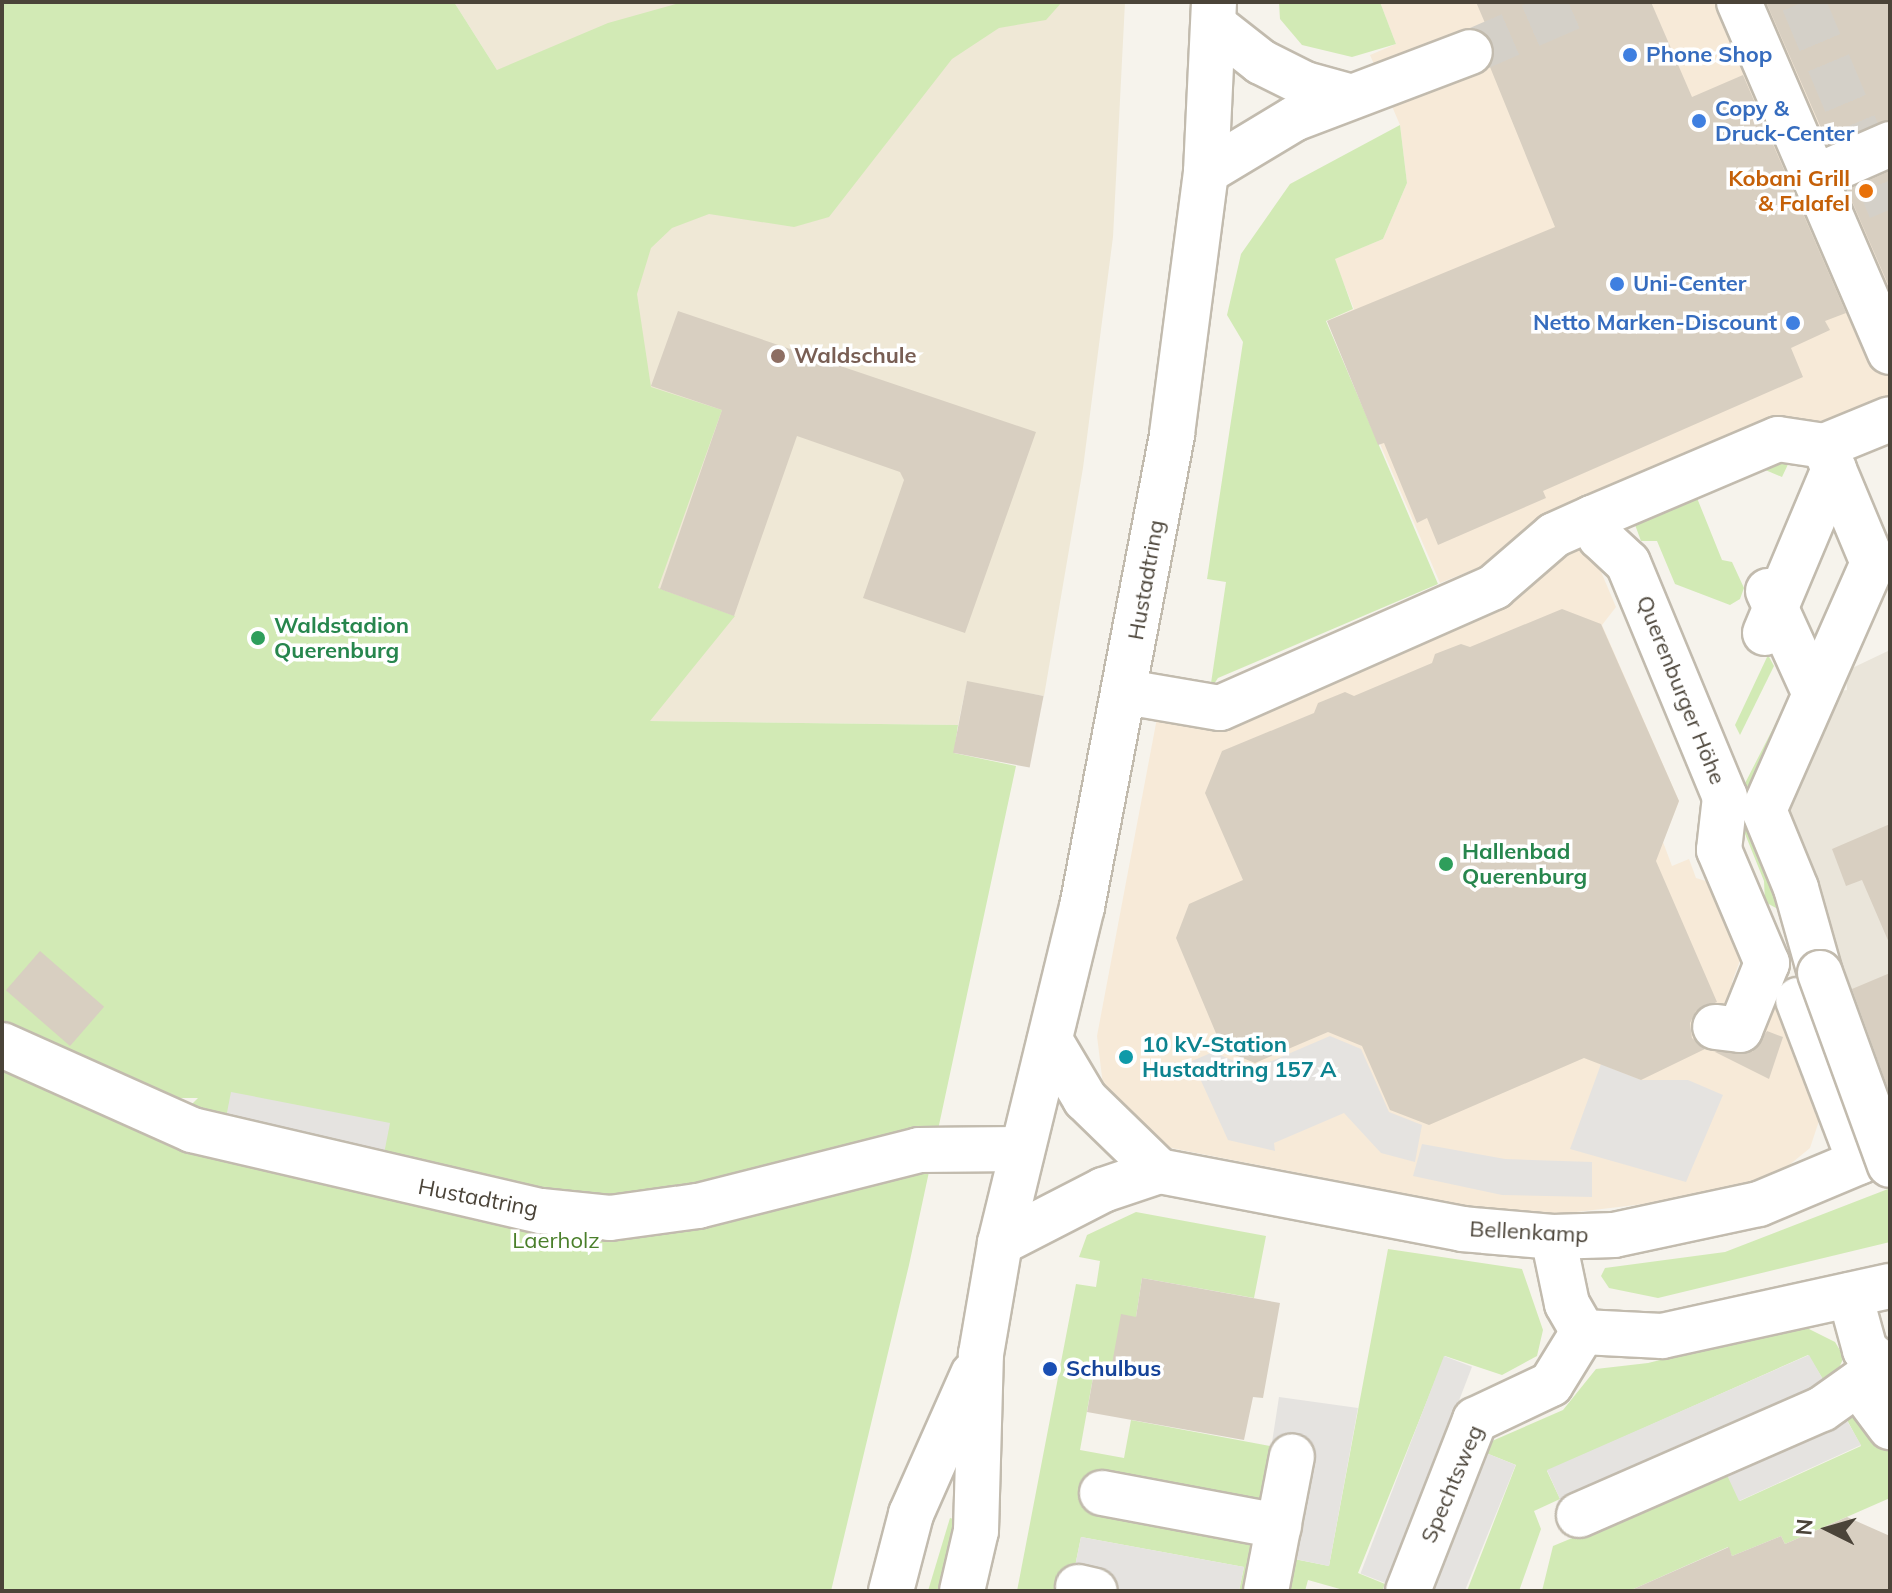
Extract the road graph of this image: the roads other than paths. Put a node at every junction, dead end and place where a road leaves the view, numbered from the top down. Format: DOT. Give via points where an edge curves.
graph roads {
  1 [pos="1739,2"];
  2 [pos="1214,13"];
  3 [pos="1470,52"];
  4 [pos="1349,96"];
  5 [pos="1890,144"];
  6 [pos="1206,172"];
  7 [pos="1815,177"];
  8 [pos="1881,308"];
  9 [pos="1890,352"];
  10 [pos="1890,419"];
  11 [pos="1829,458"];
  12 [pos="1592,518"];
  13 [pos="1882,559"];
  14 [pos="1778,635"];
  15 [pos="1126,692"];
  16 [pos="1767,963"];
  17 [pos="1810,972"];
  18 [pos="1715,1027"];
  19 [pos="1050,1040"];
  20 [pos="2,1045"];
  21 [pos="1019,1149"];
  22 [pos="1880,1159"];
  23 [pos="1159,1171"];
  24 [pos="1553,1237"];
  25 [pos="1000,1243"];
  26 [pos="1870,1290"];
  27 [pos="1583,1332"];
  28 [pos="981,1354"];
  29 [pos="1876,1374"];
  30 [pos="1890,1427"];
  31 [pos="1292,1456"];
  32 [pos="1102,1493"];
  33 [pos="1579,1515"];
  34 [pos="1279,1526"];
  35 [pos="891,1591"];
  36 [pos="962,1591"];
  37 [pos="1266,1591"];
  38 [pos="1408,1591"];
  1 -- 7 [label="street"];
  2 -- 4 [label="street" via="1261,62 1305,84"];
  2 -- 6 [label="street, Hustadtring"];
  3 -- 4 [label="street"];
  4 -- 6 [label="street" via="1256,137"];
  5 -- 7 [label="street"];
  6 -- 15 [label="street, Hustadtring" via="1172,434"];
  7 -- 8 [label="street"];
  8 -- 9 [label="street"];
  10 -- 11 [label="street"];
  11 -- 12 [label="street" via="1778,439"];
  11 -- 13 [label="street"];
  11 -- 14 [label="street"];
  12 -- 15 [label="street" via="1554,535 1494,587 1220,708"];
  12 -- 16 [label="street, Querenburger Höhe" via="1600,537 1628,563 1669,619 1736,780 1719,850"];
  13 -- 14 [label="street"];
  14 -- 17 [label="street" via="1764,810"];
  15 -- 19 [label="street, Hustadtring"];
  16 -- 17 [label="street"];
  16 -- 18 [label="street" via="1740,1030"];
  17 -- 22 [label="street, bridge"];
  19 -- 21 [label="street, Hustadtring"];
  19 -- 23 [label="street" via="1085,1099"];
  20 -- 21 [label="street, Hustadtring" via="192,1130 555,1213 610,1218 668,1210 919,1150"];
  21 -- 25 [label="street, Hustadtring"];
  22 -- 24 [label="street, Bellenkamp" via="1759,1204 1671,1228"];
  23 -- 24 [label="street, Bellenkamp" via="1462,1229"];
  23 -- 25 [label="street, Bellenkamp" via="1103,1190"];
  24 -- 27 [label="street" via="1567,1304"];
  25 -- 28 [label="street, Hustadtring"];
  26 -- 27 [label="street" via="1662,1336"];
  26 -- 29 [label="street" via="1861,1340"];
  27 -- 38 [label="street, Spechtsweg" via="1551,1384 1475,1420"];
  28 -- 35 [label="street, Hustadtring" via="911,1514"];
  28 -- 36 [label="street, Hustadtring" via="976,1531"];
  29 -- 30 [label="street"];
  29 -- 33 [label="street" via="1822,1409"];
  31 -- 34 [label="street"];
  32 -- 34 [label="street"];
  34 -- 37 [label="street"];
}
